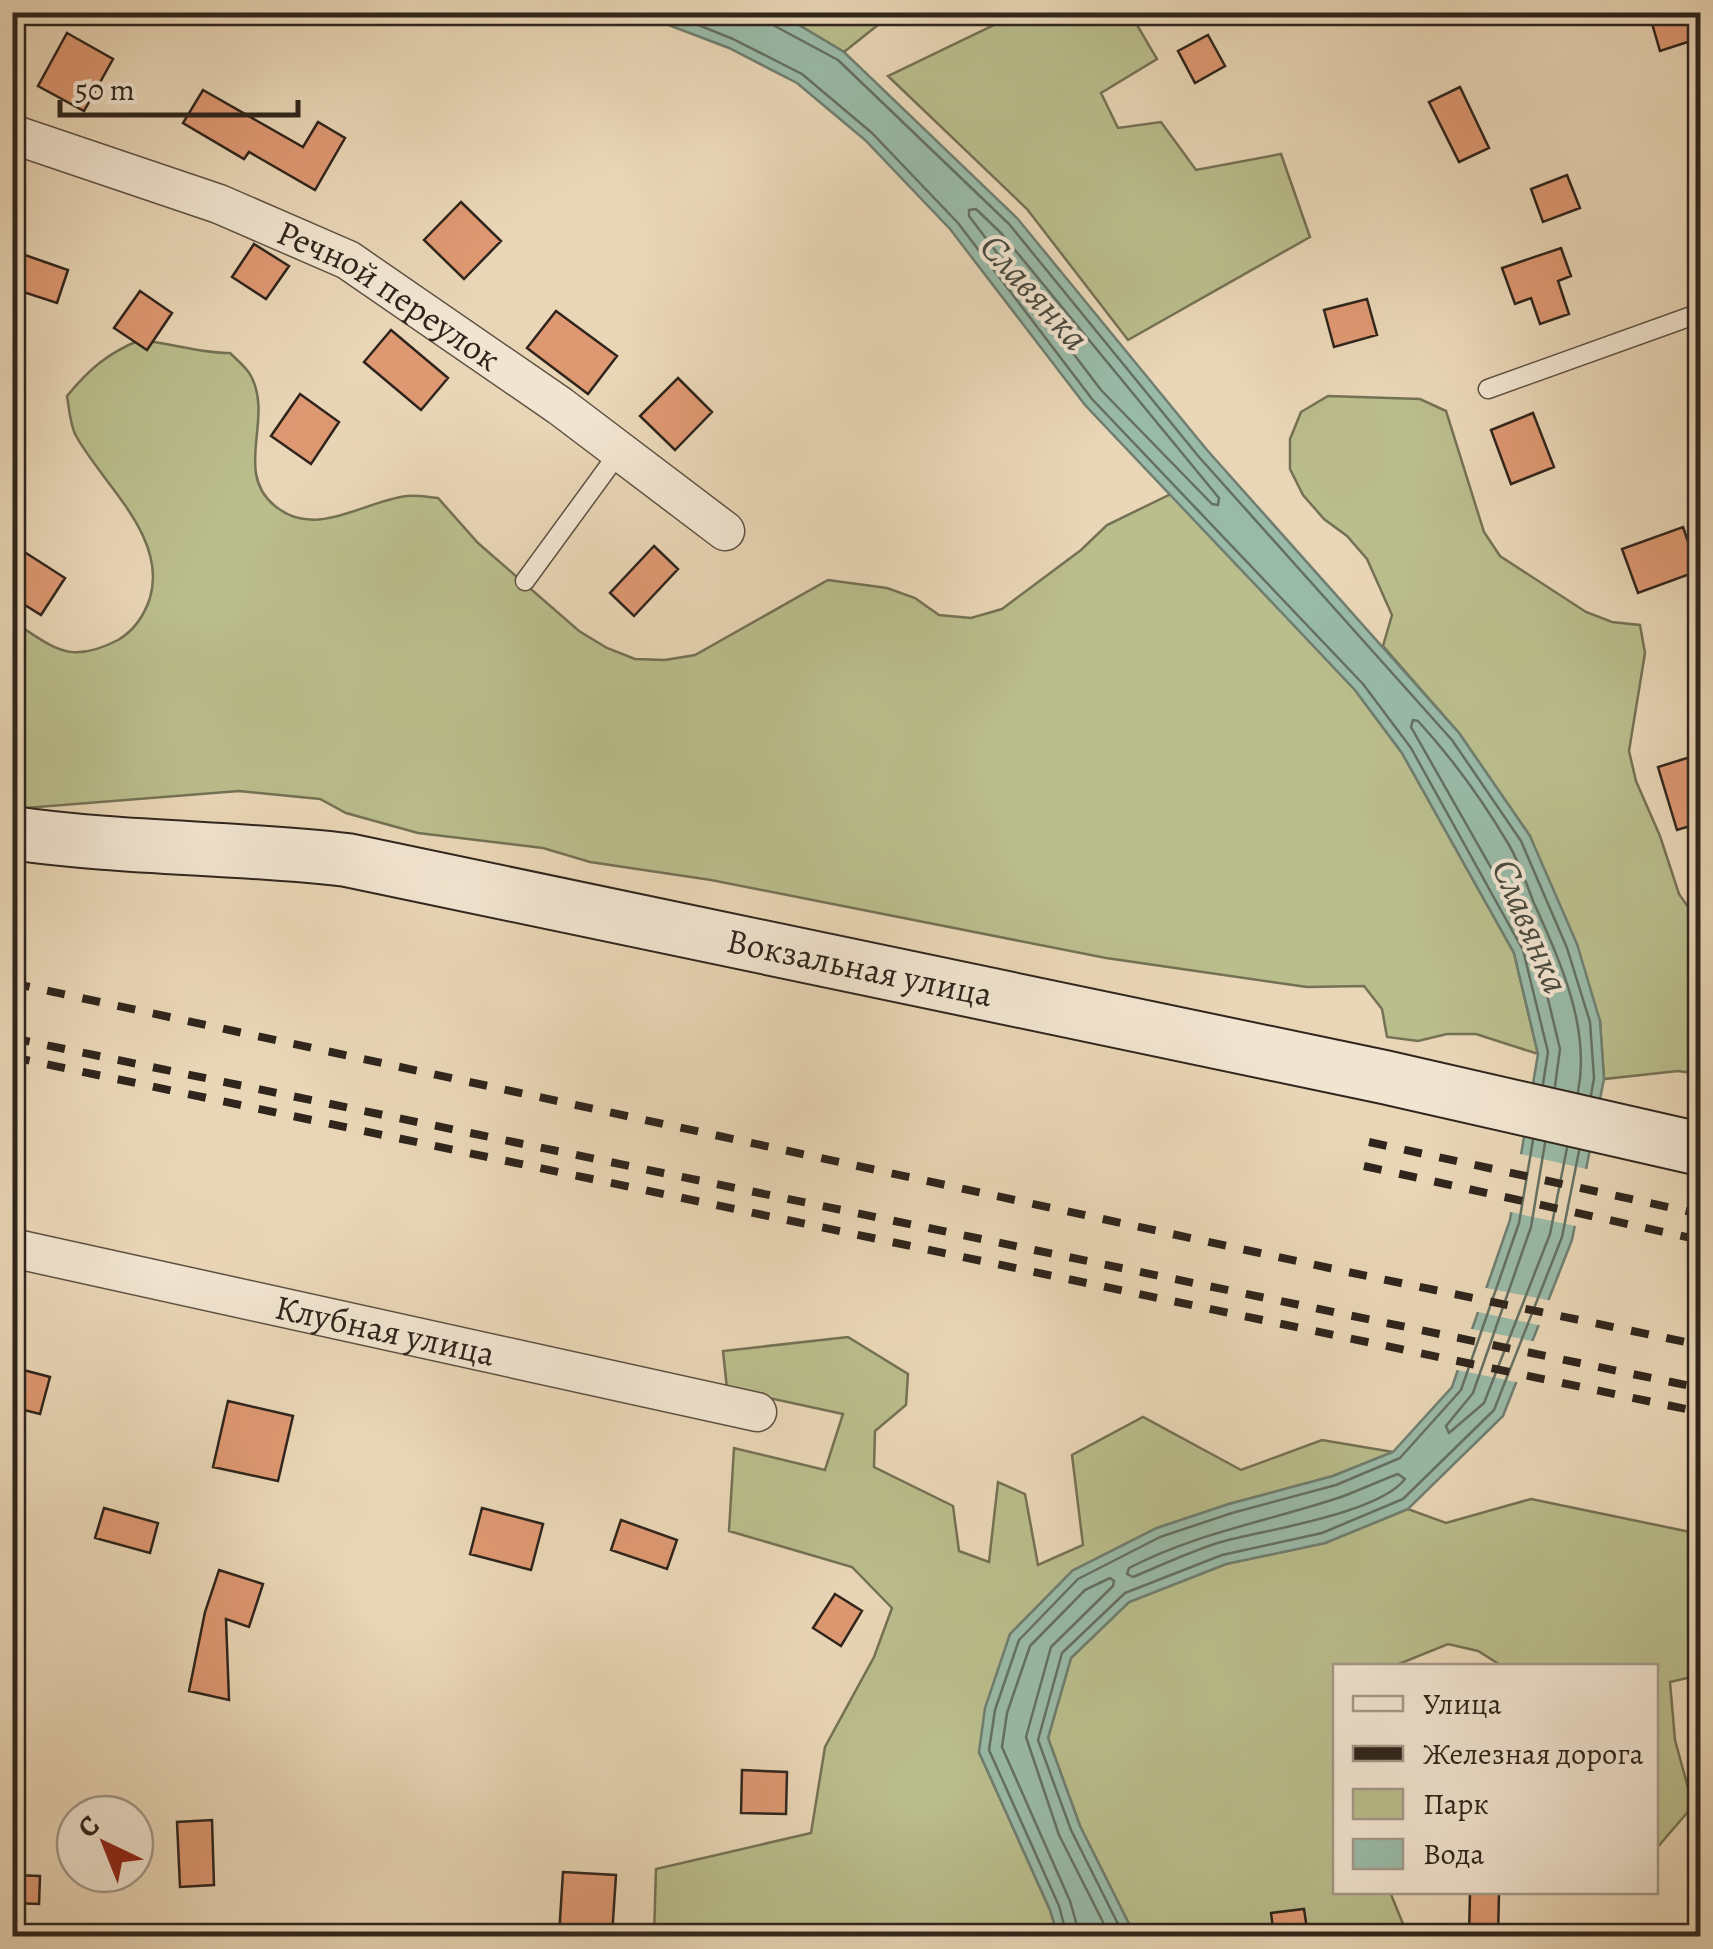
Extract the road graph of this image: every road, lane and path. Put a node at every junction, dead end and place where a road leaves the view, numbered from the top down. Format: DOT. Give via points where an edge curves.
graph roads {
  1 [pos="12,134"];
  2 [pos="1700,312"];
  3 [pos="1488,390"];
  4 [pos="620,451"];
  5 [pos="726,531"];
  6 [pos="524,581"];
  7 [pos="12,833"];
  8 [pos="1700,1149"];
  9 [pos="12,1248"];
  10 [pos="756,1412"];
  1 -- 4 [label="street, Речной переулок" via="219,204 348,260"];
  2 -- 3 [label="lane"];
  4 -- 5 [label="street, Речной переулок"];
  4 -- 6 [label="lane"];
  7 -- 8 [label="street, Вокзальная улица" via="347,860"];
  9 -- 10 [label="street, Клубная улица"];
}
